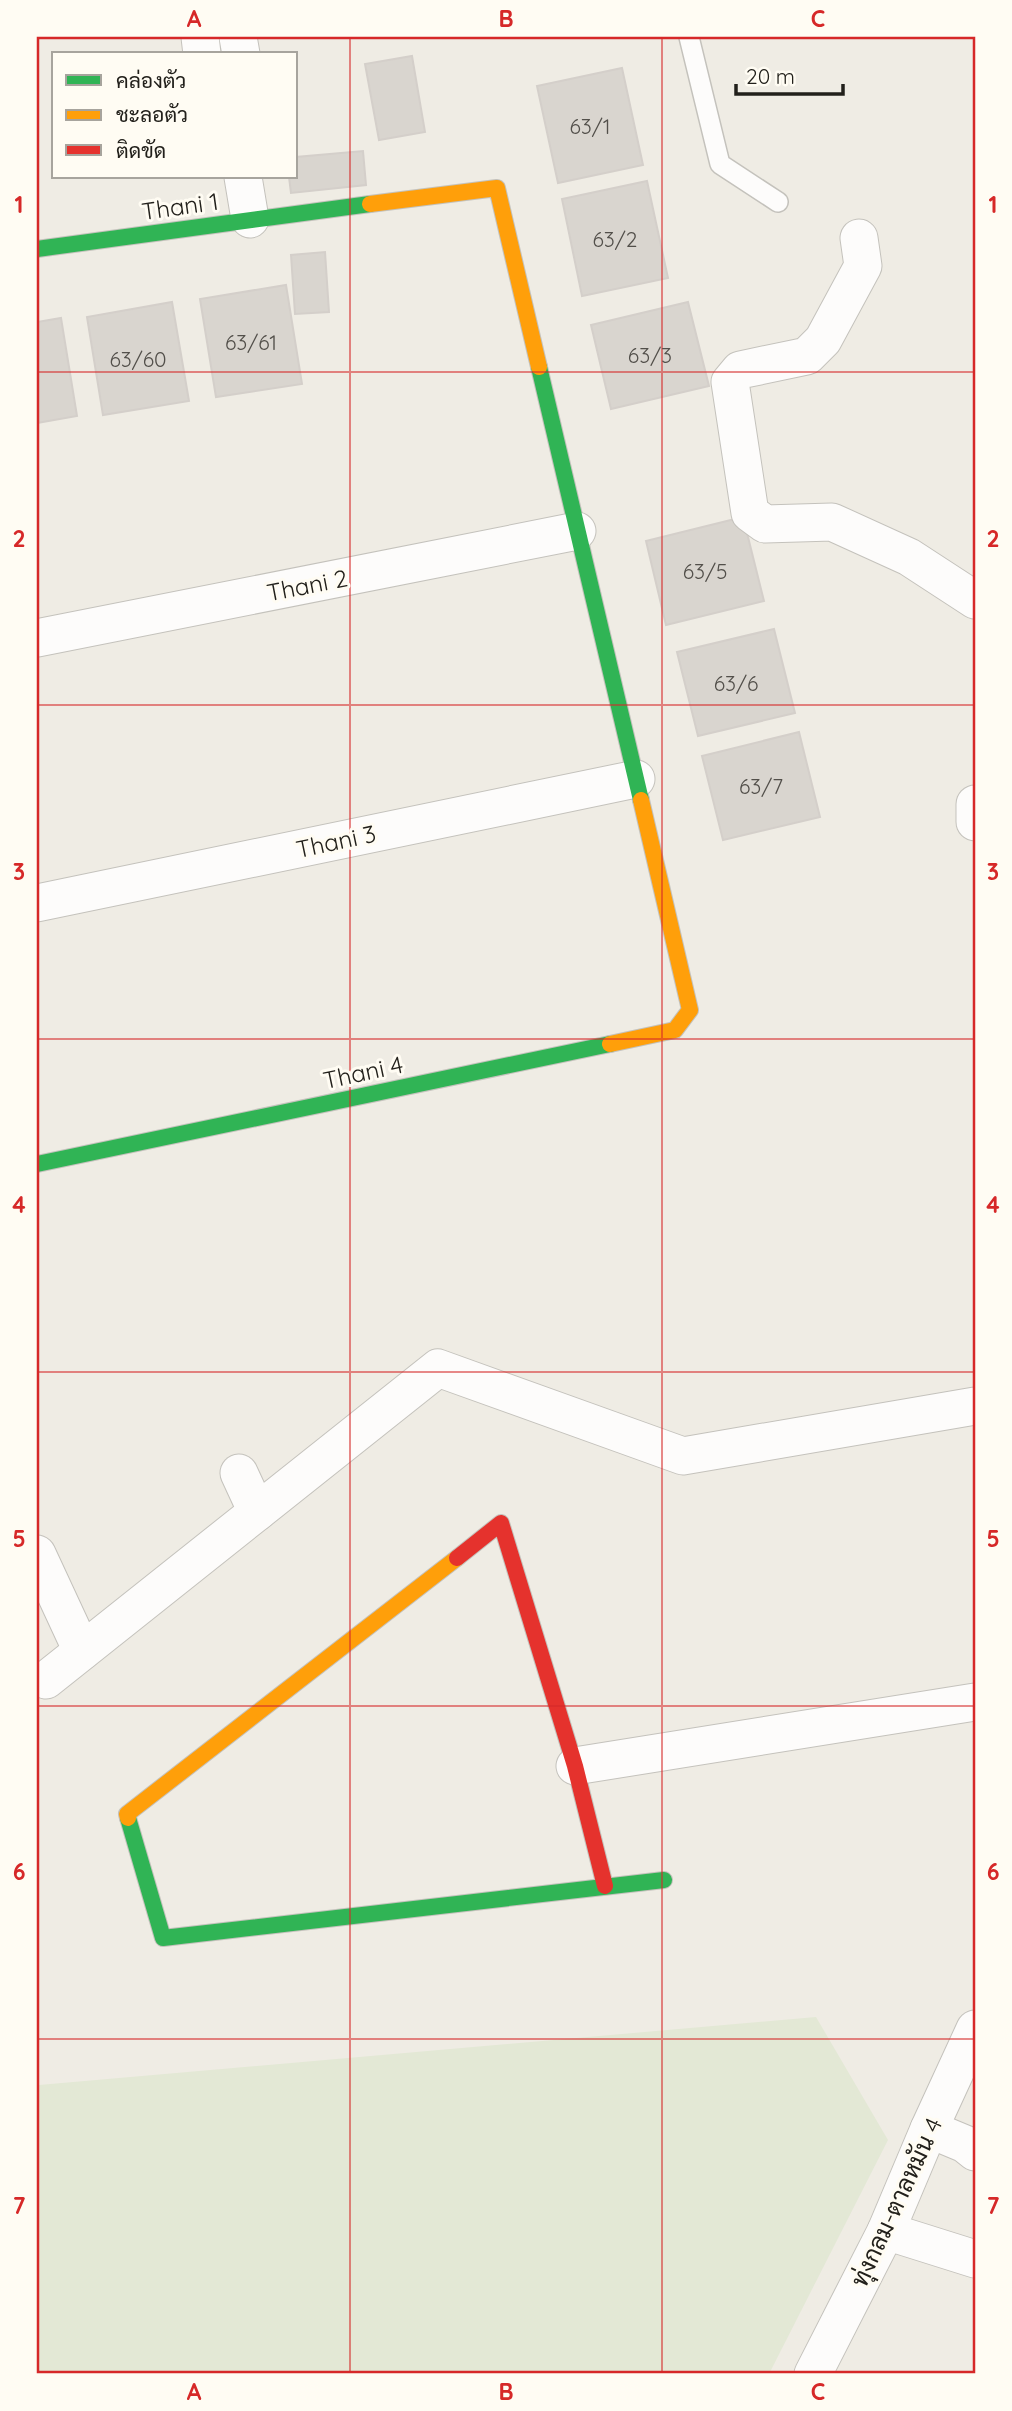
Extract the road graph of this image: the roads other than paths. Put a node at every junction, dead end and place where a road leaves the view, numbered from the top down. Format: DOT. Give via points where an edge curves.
graph roads {
  1 [pos="689,37"];
  2 [pos="243,178"];
  3 [pos="778,202"];
  4 [pos="250,219"];
  5 [pos="859,238"];
  6 [pos="37,249"];
  7 [pos="577,531"];
  8 [pos="975,600"];
  9 [pos="37,638"];
  10 [pos="636,779"];
  11 [pos="975,804"];
  12 [pos="975,822"];
  13 [pos="37,903"];
  14 [pos="37,1164"];
  15 [pos="975,1406"];
  16 [pos="239,1473"];
  17 [pos="257,1512"];
  18 [pos="37,1554"];
  19 [pos="82,1651"];
  20 [pos="46,1680"];
  21 [pos="975,1702"];
  22 [pos="575,1766"];
  23 [pos="664,1880"];
  24 [pos="605,1886"];
  25 [pos="975,2029"];
  26 [pos="929,2129"];
  27 [pos="975,2152"];
  28 [pos="886,2231"];
  29 [pos="975,2259"];
  30 [pos="813,2374"];
  1 -- 3 [label="lane" via="720,164"];
  2 -- 4 [label="street"];
  4 -- 6 [label="street, Thani 1"];
  4 -- 7 [label="street, Thani 1" via="497,188"];
  5 -- 8 [label="street" via="863,266 823,340 807,356 740,370 730,382 750,513 765,524 832,522 909,557"];
  7 -- 9 [label="street, Thani 2"];
  7 -- 10 [label="street"];
  10 -- 13 [label="street, Thani 3"];
  10 -- 14 [label="street, Thani 4" via="690,1010 675,1030"];
  11 -- 12 [label="street"];
  15 -- 17 [label="street" via="683,1457 438,1368"];
  16 -- 17 [label="street"];
  17 -- 19 [label="street"];
  18 -- 19 [label="street"];
  19 -- 20 [label="street"];
  21 -- 22 [label="street"];
  22 -- 24 [label="street"];
  22 -- 24 [label="street" via="501,1523 127,1814 163,1938"];
  23 -- 24 [label="street"];
  25 -- 26 [label="street, ทุ่งกลม-ตาลหมัน 4"];
  26 -- 27 [label="street"];
  26 -- 28 [label="street, ทุ่งกลม-ตาลหมัน 4"];
  28 -- 29 [label="street"];
  28 -- 30 [label="street, ทุ่งกลม-ตาลหมัน 4"];
}
